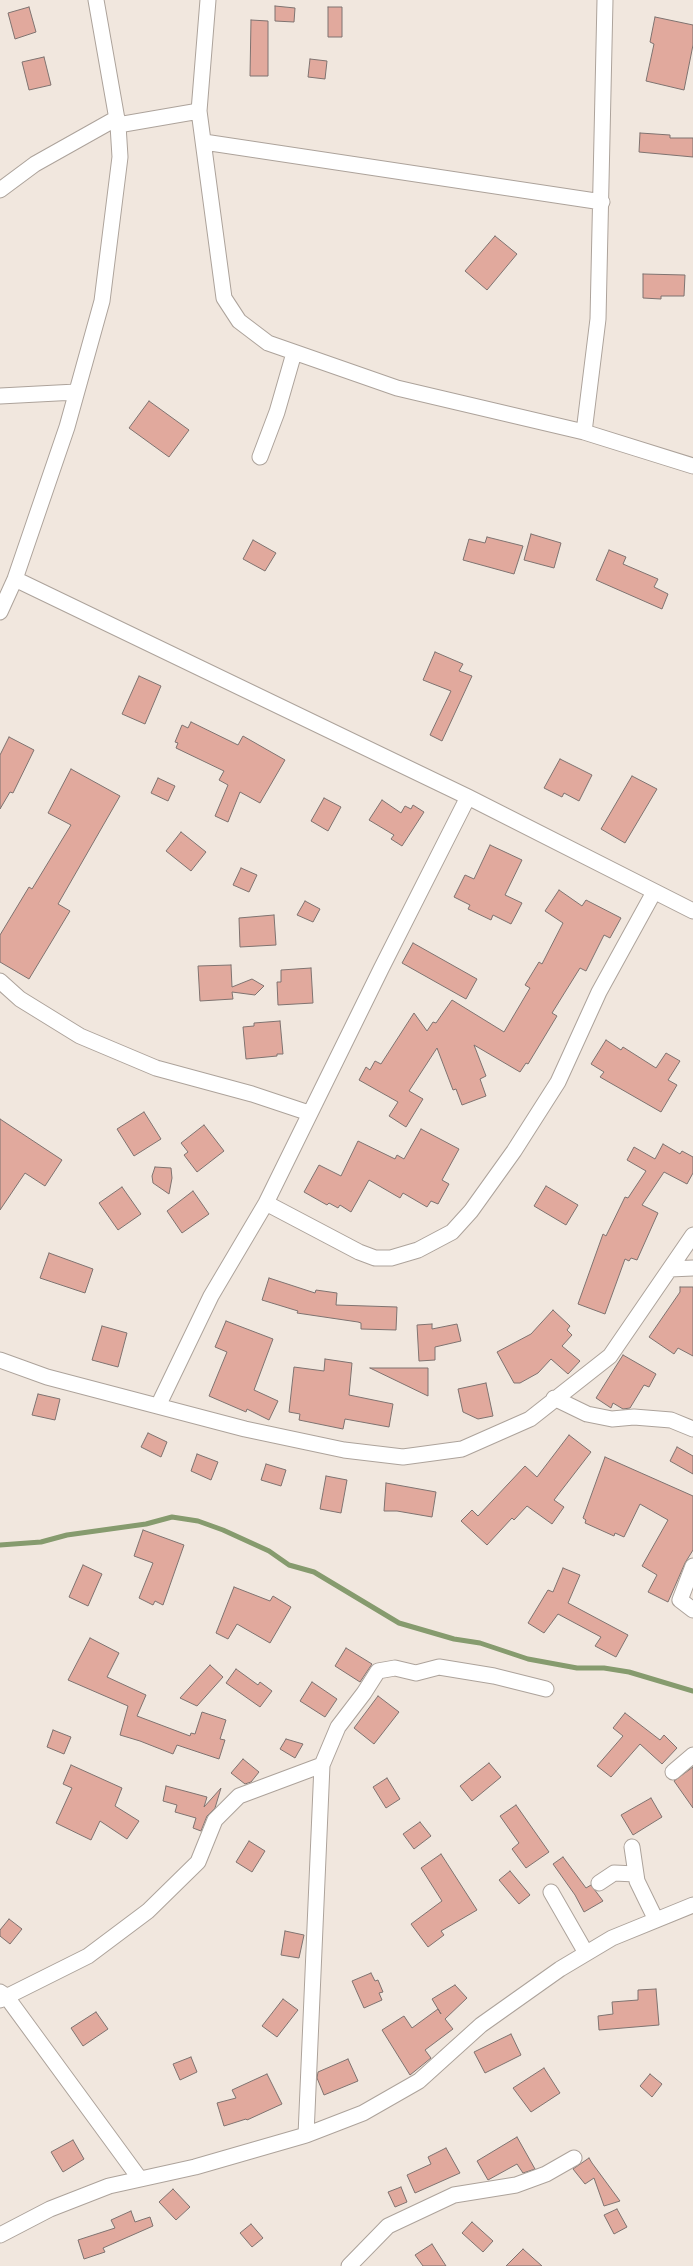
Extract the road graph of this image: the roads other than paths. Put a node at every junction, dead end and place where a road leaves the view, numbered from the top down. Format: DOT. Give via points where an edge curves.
graph roads {
  1 [pos="96,0"];
  2 [pos="208,0"];
  3 [pos="605,0"];
  4 [pos="199,111"];
  5 [pos="118,121"];
  6 [pos="204,142"];
  7 [pos="0,190"];
  8 [pos="602,202"];
  9 [pos="294,353"];
  10 [pos="76,392"];
  11 [pos="0,396"];
  12 [pos="584,432"];
  13 [pos="260,457"];
  14 [pos="693,466"];
  15 [pos="15,579"];
  16 [pos="0,612"];
  17 [pos="468,797"];
  18 [pos="654,892"];
  19 [pos="693,911"];
  20 [pos="0,981"];
  21 [pos="309,1113"];
  22 [pos="266,1203"];
  23 [pos="693,1235"];
  24 [pos="693,1268"];
  25 [pos="670,1269"];
  26 [pos="0,1360"];
  27 [pos="554,1398"];
  28 [pos="158,1406"];
  29 [pos="693,1429"];
  30 [pos="693,1566"];
  31 [pos="693,1610"];
  32 [pos="546,1689"];
  33 [pos="693,1755"];
  34 [pos="322,1765"];
  35 [pos="673,1772"];
  36 [pos="632,1847"];
  37 [pos="636,1874"];
  38 [pos="599,1883"];
  39 [pos="551,1892"];
  40 [pos="693,1905"];
  41 [pos="656,1920"];
  42 [pos="586,1954"];
  43 [pos="2,1996"];
  44 [pos="306,2135"];
  45 [pos="574,2158"];
  46 [pos="140,2179"];
  47 [pos="0,2235"];
  48 [pos="349,2266"];
  1 -- 5 [label="street"];
  2 -- 4 [label="street"];
  3 -- 8 [label="street"];
  4 -- 5 [label="street"];
  4 -- 6 [label="street"];
  5 -- 7 [label="street" via="35,164"];
  5 -- 10 [label="street" via="120,157 102,300"];
  6 -- 8 [label="street"];
  6 -- 9 [label="street" via="224,298 239,321 268,344"];
  8 -- 12 [label="street" via="598,319"];
  9 -- 12 [label="street" via="397,388"];
  9 -- 13 [label="street" via="277,412"];
  10 -- 11 [label="street"];
  10 -- 15 [label="street" via="67,427"];
  12 -- 14 [label="street"];
  15 -- 16 [label="street"];
  15 -- 17 [label="street"];
  17 -- 18 [label="street"];
  17 -- 21 [label="street"];
  18 -- 19 [label="street"];
  18 -- 22 [label="street" via="599,992 558,1082 471,1212 452,1232 418,1250 391,1258 375,1258"];
  20 -- 21 [label="street" via="20,999 80,1036 156,1068 252,1094"];
  21 -- 22 [label="street"];
  22 -- 28 [label="street" via="211,1296"];
  23 -- 25 [label="street"];
  24 -- 25 [label="street"];
  25 -- 27 [label="street" via="610,1356"];
  26 -- 28 [label="street" via="47,1377"];
  27 -- 28 [label="street" via="530,1419 462,1449 403,1457 344,1450 252,1431"];
  27 -- 29 [label="street" via="587,1414 612,1419 634,1417 671,1420"];
  30 -- 31 [label="street" via="680,1600"];
  32 -- 34 [label="street" via="439,1667 416,1673 395,1668 378,1670 338,1727"];
  33 -- 35 [label="street"];
  34 -- 43 [label="street" via="239,1796 215,1820 198,1862 148,1912 88,1956"];
  34 -- 44 [label="street"];
  36 -- 37 [label="street"];
  37 -- 38 [label="street" via="614,1873"];
  37 -- 41 [label="street"];
  39 -- 42 [label="street"];
  40 -- 41 [label="street"];
  41 -- 42 [label="street" via="612,1938"];
  42 -- 44 [label="street" via="560,1969 481,2025 419,2081 363,2113"];
  43 -- 46 [label="street"];
  44 -- 46 [label="street" via="195,2167"];
  45 -- 48 [label="street" via="546,2174 516,2185 454,2195 388,2226"];
  46 -- 47 [label="street" via="109,2186 70,2201"];
}
